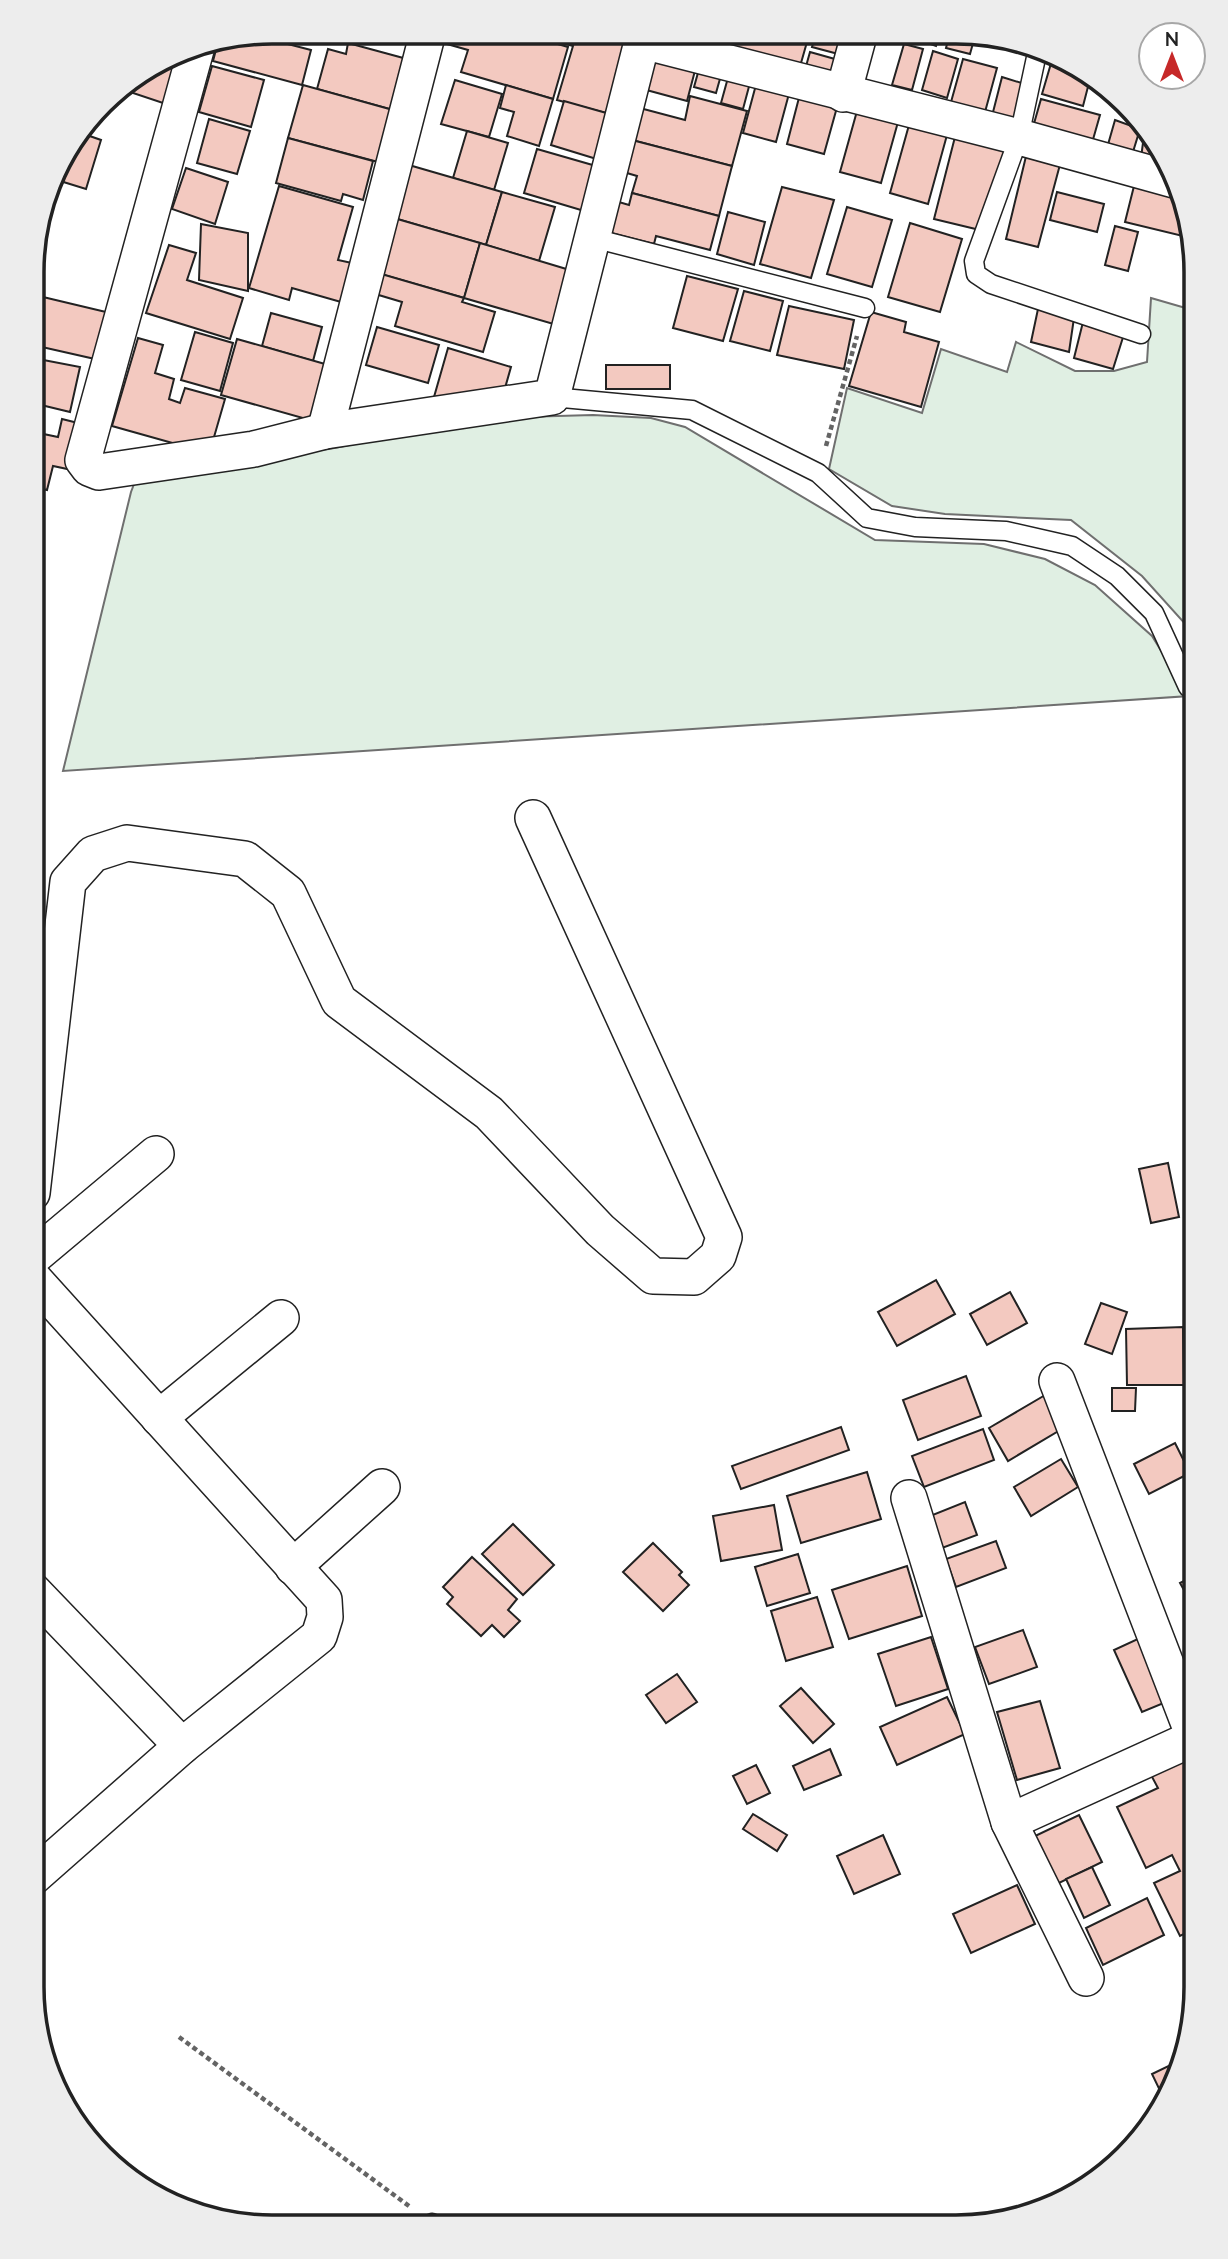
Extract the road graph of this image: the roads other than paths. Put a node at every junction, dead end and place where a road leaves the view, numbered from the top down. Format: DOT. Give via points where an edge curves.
graph roads {
  1 [pos="425,44"];
  2 [pos="641,44"];
  3 [pos="668,44"];
  4 [pos="857,44"];
  5 [pos="194,58"];
  6 [pos="1036,59"];
  7 [pos="843,94"];
  8 [pos="1019,137"];
  9 [pos="1163,177"];
  10 [pos="593,238"];
  11 [pos="865,308"];
  12 [pos="1141,334"];
  13 [pos="552,397"];
  14 [pos="325,430"];
  15 [pos="1184,678"];
  16 [pos="533,818"];
  17 [pos="44,1089"];
  18 [pos="156,1154"];
  19 [pos="44,1248"];
  20 [pos="44,1290"];
  21 [pos="281,1318"];
  22 [pos="1057,1381"];
  23 [pos="159,1418"];
  24 [pos="382,1487"];
  25 [pos="909,1498"];
  26 [pos="293,1567"];
  27 [pos="44,1602"];
  28 [pos="1184,1710"];
  29 [pos="1184,1744"];
  30 [pos="182,1746"];
  31 [pos="1009,1822"];
  32 [pos="44,1863"];
  33 [pos="1086,1978"];
  1 -- 14 [label="street"];
  2 -- 10 [label="street"];
  3 -- 7 [label="street"];
  4 -- 7 [label="street"];
  5 -- 14 [label="street" via="83,460 99,471 254,449"];
  6 -- 8 [label="lane"];
  7 -- 8 [label="street"];
  8 -- 9 [label="street"];
  8 -- 12 [label="lane" via="974,261 976,274 991,284"];
  10 -- 11 [label="lane"];
  10 -- 13 [label="street"];
  13 -- 14 [label="street"];
  13 -- 15 [label="lane" via="692,410 818,473 867,518 915,527 1006,531 1072,546 1116,576 1154,613"];
  16 -- 17 [label="street" via="724,1237 718,1256 694,1277 653,1276 600,1230 489,1113 339,1001 288,893 245,859 127,843 93,854 68,882"];
  18 -- 19 [label="street"];
  20 -- 23 [label="street"];
  21 -- 23 [label="street"];
  22 -- 28 [label="street"];
  23 -- 26 [label="street"];
  24 -- 26 [label="street"];
  25 -- 31 [label="street"];
  26 -- 30 [label="street" via="324,1600 325,1617 318,1636"];
  27 -- 30 [label="street"];
  29 -- 31 [label="street"];
  30 -- 32 [label="street"];
  31 -- 33 [label="street"];
}
